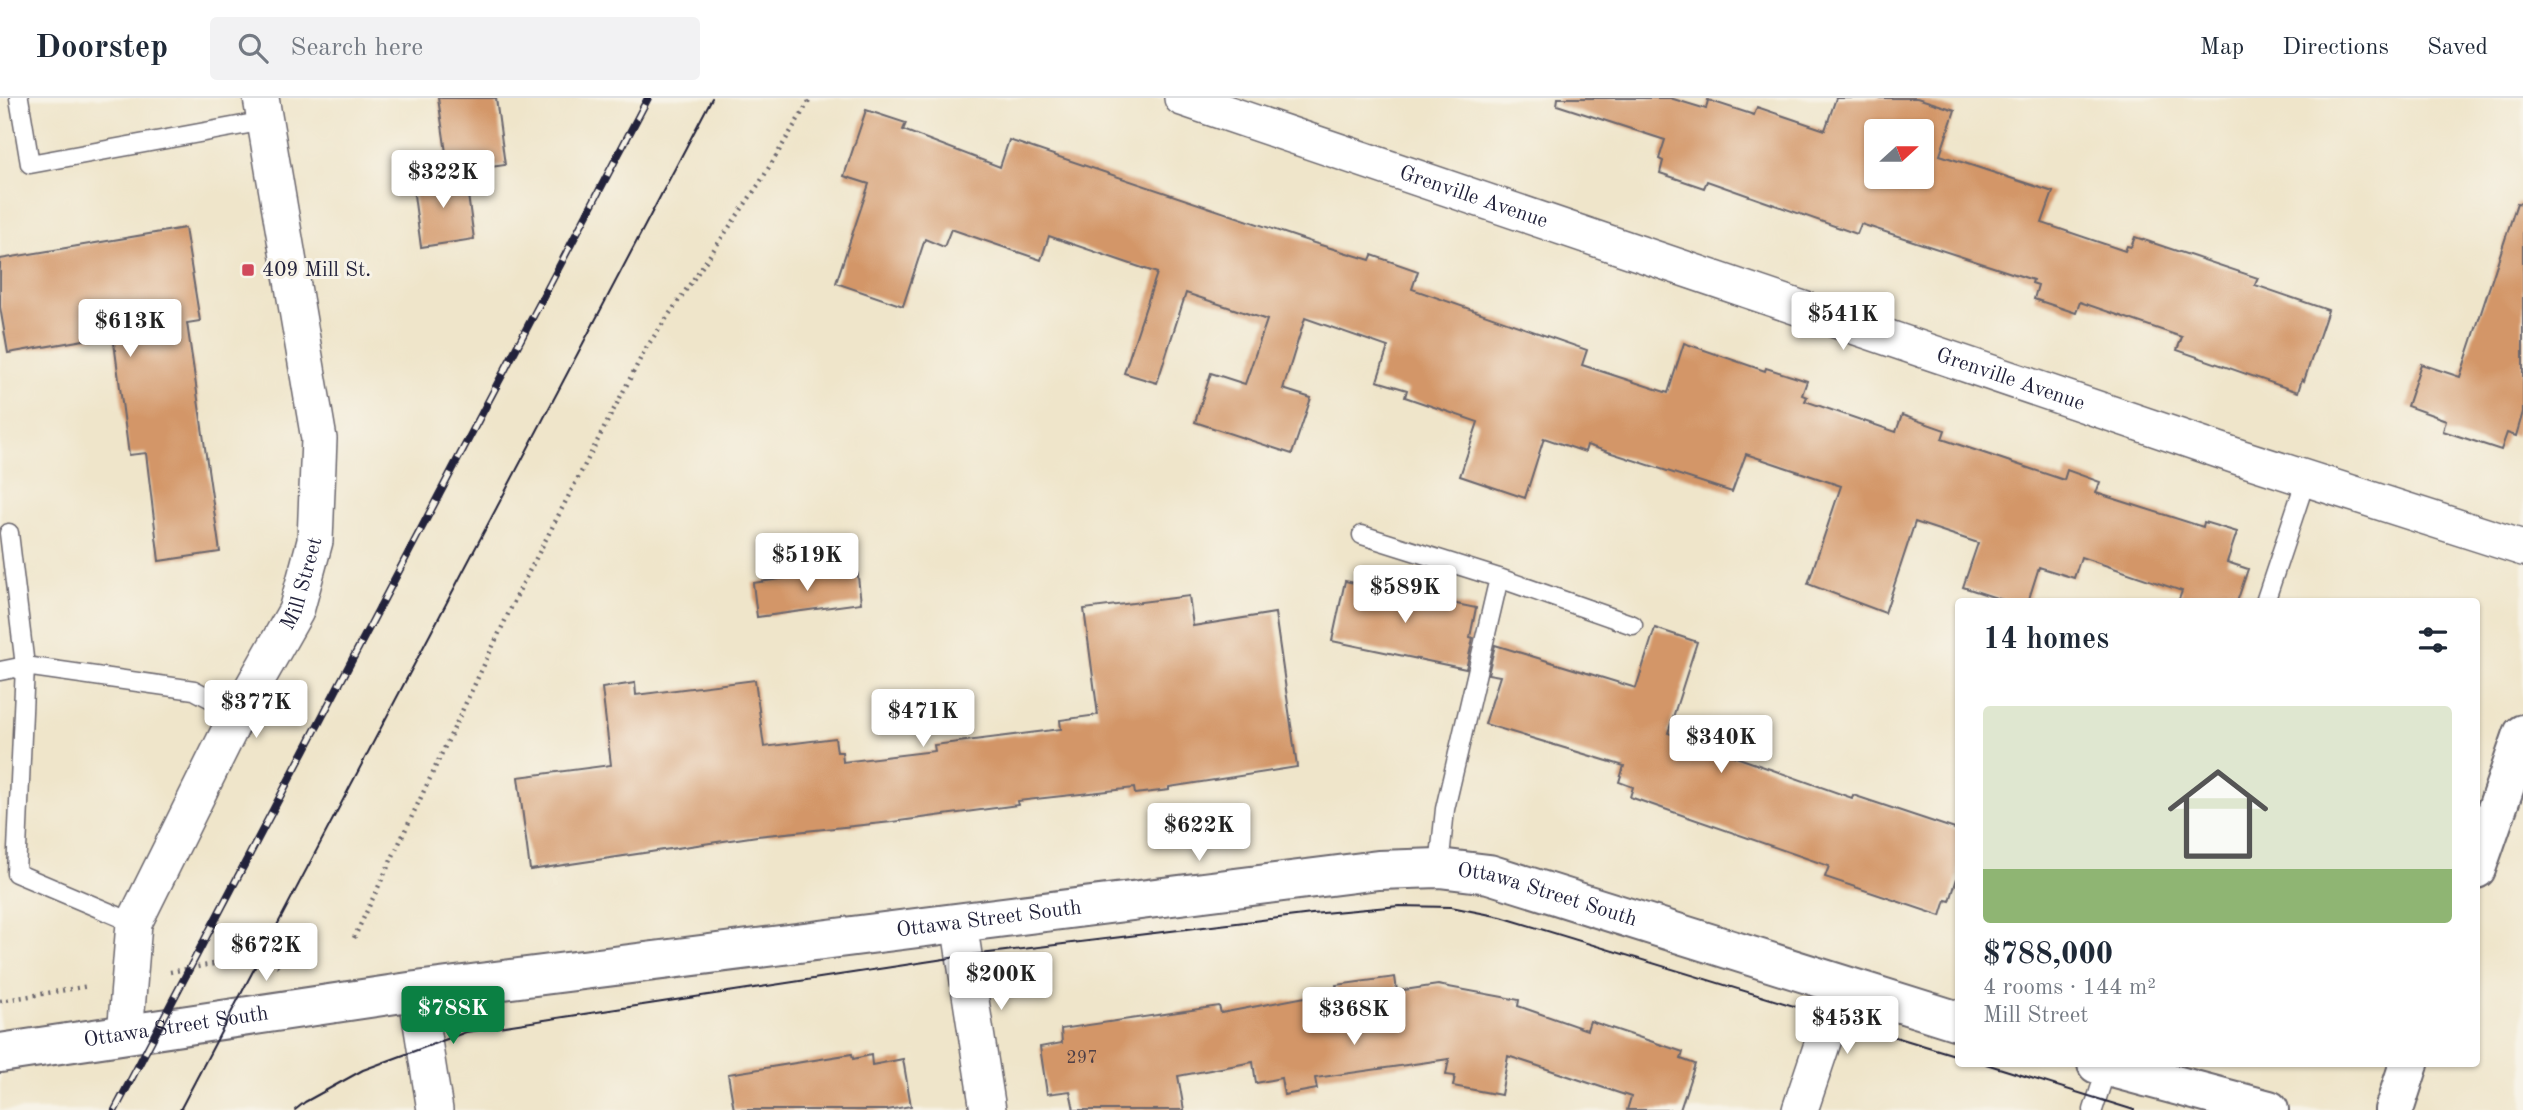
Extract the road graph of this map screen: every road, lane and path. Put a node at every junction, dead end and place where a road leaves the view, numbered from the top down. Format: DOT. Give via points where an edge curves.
graph roads {
  1 [pos="19,98"];
  2 [pos="811,98"];
  3 [pos="1182,98"];
  4 [pos="263,109"];
  5 [pos="2306,479"];
  6 [pos="9,533"];
  7 [pos="1362,535"];
  8 [pos="2523,548"];
  9 [pos="1499,578"];
  10 [pos="2266,598"];
  11 [pos="1633,625"];
  12 [pos="25,666"];
  13 [pos="0,671"];
  14 [pos="237,713"];
  15 [pos="2523,734"];
  16 [pos="2480,858"];
  17 [pos="1439,868"];
  18 [pos="134,923"];
  19 [pos="959,923"];
  20 [pos="354,938"];
  21 [pos="1842,985"];
  22 [pos="415,991"];
  23 [pos="26,997"];
  24 [pos="0,1001"];
  25 [pos="1955,1020"];
  26 [pos="125,1035"];
  27 [pos="0,1053"];
  28 [pos="2103,1067"];
  29 [pos="2111,1067"];
  30 [pos="2408,1067"];
  31 [pos="435,1110"];
  32 [pos="988,1110"];
  33 [pos="1800,1110"];
  34 [pos="2092,1110"];
  35 [pos="2269,1110"];
  36 [pos="2394,1110"];
  1 -- 4 [label="lane" via="30,164"];
  2 -- 20 [label="path" via="759,184 646,348 522,585"];
  3 -- 5 [label="street, Grenville Avenue"];
  4 -- 14 [label="street, Mill Street" via="318,439 314,541 296,611"];
  5 -- 8 [label="street, Grenville Avenue"];
  5 -- 10 [label="lane"];
  6 -- 12 [label="lane"];
  7 -- 9 [label="lane"];
  9 -- 11 [label="lane"];
  9 -- 17 [label="lane" via="1445,809"];
  12 -- 13 [label="lane"];
  12 -- 14 [label="lane" via="194,690"];
  12 -- 18 [label="lane" via="16,873"];
  14 -- 18 [label="street, Mill Street"];
  15 -- 16 [label="main road"];
  17 -- 19 [label="main road, Ottawa Street South" via="1378,870"];
  17 -- 21 [label="main road, Ottawa Street South" via="1489,874"];
  18 -- 26 [label="street, Mill Street"];
  19 -- 22 [label="main road, Ottawa Street South"];
  19 -- 32 [label="street"];
  21 -- 25 [label="main road, Ottawa Street South"];
  21 -- 33 [label="street"];
  22 -- 26 [label="main road, Ottawa Street South"];
  22 -- 31 [label="street"];
  23 -- 24 [label="path"];
  26 -- 27 [label="main road, Ottawa Street South"];
  28 -- 34 [label="lane"];
  29 -- 35 [label="main road"];
  30 -- 36 [label="main road"];
}
